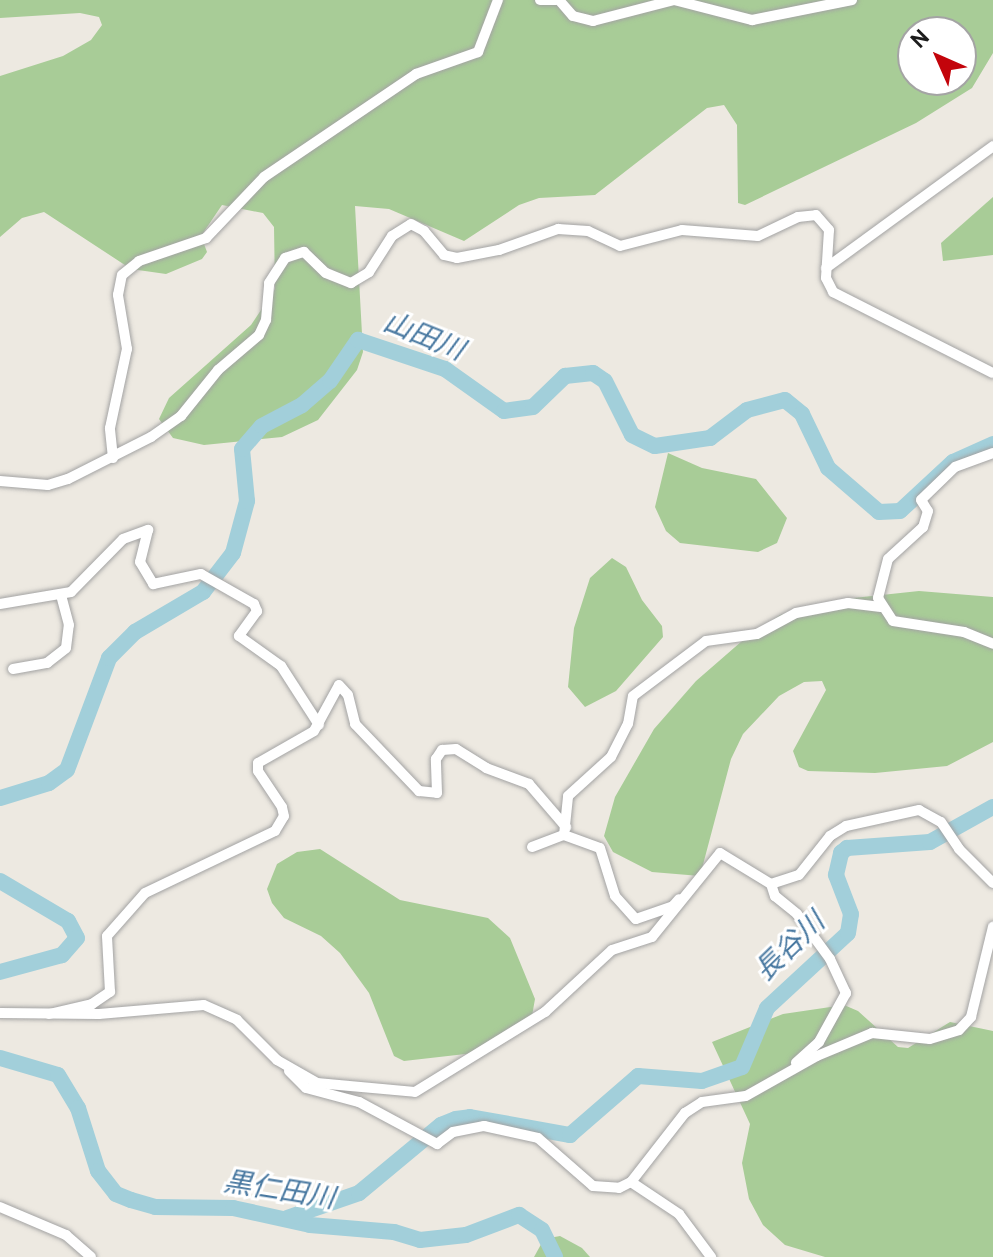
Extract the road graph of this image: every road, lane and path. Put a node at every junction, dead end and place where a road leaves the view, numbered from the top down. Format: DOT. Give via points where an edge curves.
graph roads {
  1 [pos="498,0"];
  2 [pos="540,0"];
  3 [pos="557,0"];
  4 [pos="852,0"];
  5 [pos="993,146"];
  6 [pos="826,268"];
  7 [pos="993,373"];
  8 [pos="993,453"];
  9 [pos="113,458"];
  10 [pos="0,481"];
  11 [pos="61,595"];
  12 [pos="0,604"];
  13 [pos="881,607"];
  14 [pos="993,644"];
  15 [pos="13,669"];
  16 [pos="319,725"];
  17 [pos="565,831"];
  18 [pos="532,847"];
  19 [pos="711,862"];
  20 [pos="993,883"];
  21 [pos="771,884"];
  22 [pos="673,906"];
  23 [pos="993,927"];
  24 [pos="652,937"];
  25 [pos="0,1013"];
  26 [pos="48,1015"];
  27 [pos="289,1069"];
  28 [pos="787,1074"];
  29 [pos="631,1182"];
  30 [pos="0,1207"];
  31 [pos="91,1257"];
  32 [pos="711,1257"];
  1 -- 9 [label="street" via="478,52 416,74 264,177 206,238 139,261 122,275 118,295 127,349 110,428"];
  2 -- 3 [label="street"];
  3 -- 4 [label="street" via="582,21 674,0 752,20"];
  5 -- 6 [label="street"];
  6 -- 7 [label="street" via="828,285 840,299"];
  6 -- 9 [label="street" via="829,230 823,220 808,215 758,236 682,230 620,246 588,231 558,229 457,258 444,255 411,224 392,236 369,272 351,283 326,273 309,255 296,253 274,268 259,335 218,370 181,416"];
  8 -- 13 [label="street" via="955,467 921,500 928,511 923,527 888,559 879,588"];
  9 -- 10 [label="street" via="48,485"];
  11 -- 12 [label="street"];
  11 -- 15 [label="street" via="69,625 66,648 47,663"];
  11 -- 16 [label="street" via="81,586 123,539 148,530 140,562 153,584 196,574 254,604 257,611 239,636 281,666"];
  13 -- 14 [label="street" via="893,621 964,632"];
  13 -- 17 [label="street" via="848,603 796,613 757,634 706,641 633,696 628,724 611,757 568,796"];
  16 -- 17 [label="street" via="339,685 361,734 419,791 437,793 436,759 442,750 456,749 486,768 529,784"];
  16 -- 26 [label="street" via="258,763 282,807 284,816 275,831 145,893 107,936 110,992 92,1004 59,1008"];
  17 -- 18 [label="street"];
  17 -- 22 [label="street" via="600,848 615,896 636,919"];
  19 -- 21 [label="street" via="725,853 749,875"];
  19 -- 22 [label="street"];
  19 -- 24 [label="street"];
  20 -- 21 [label="street" via="934,816 919,810 838,830 799,875"];
  21 -- 28 [label="street" via="775,896 797,914 827,955 845,996 819,1042"];
  22 -- 24 [label="street"];
  23 -- 28 [label="street" via="971,1017 959,1030 930,1039 872,1033"];
  24 -- 27 [label="street" via="612,950 545,1012 428,1089 334,1086"];
  25 -- 26 [label="street"];
  26 -- 27 [label="street" via="204,1005 237,1020"];
  27 -- 29 [label="street" via="315,1092 359,1102 433,1142 465,1127 484,1126 538,1138 593,1186 619,1188"];
  28 -- 29 [label="street" via="746,1096 694,1106"];
  29 -- 32 [label="street" via="679,1214"];
  30 -- 31 [label="street" via="66,1235"];
}
